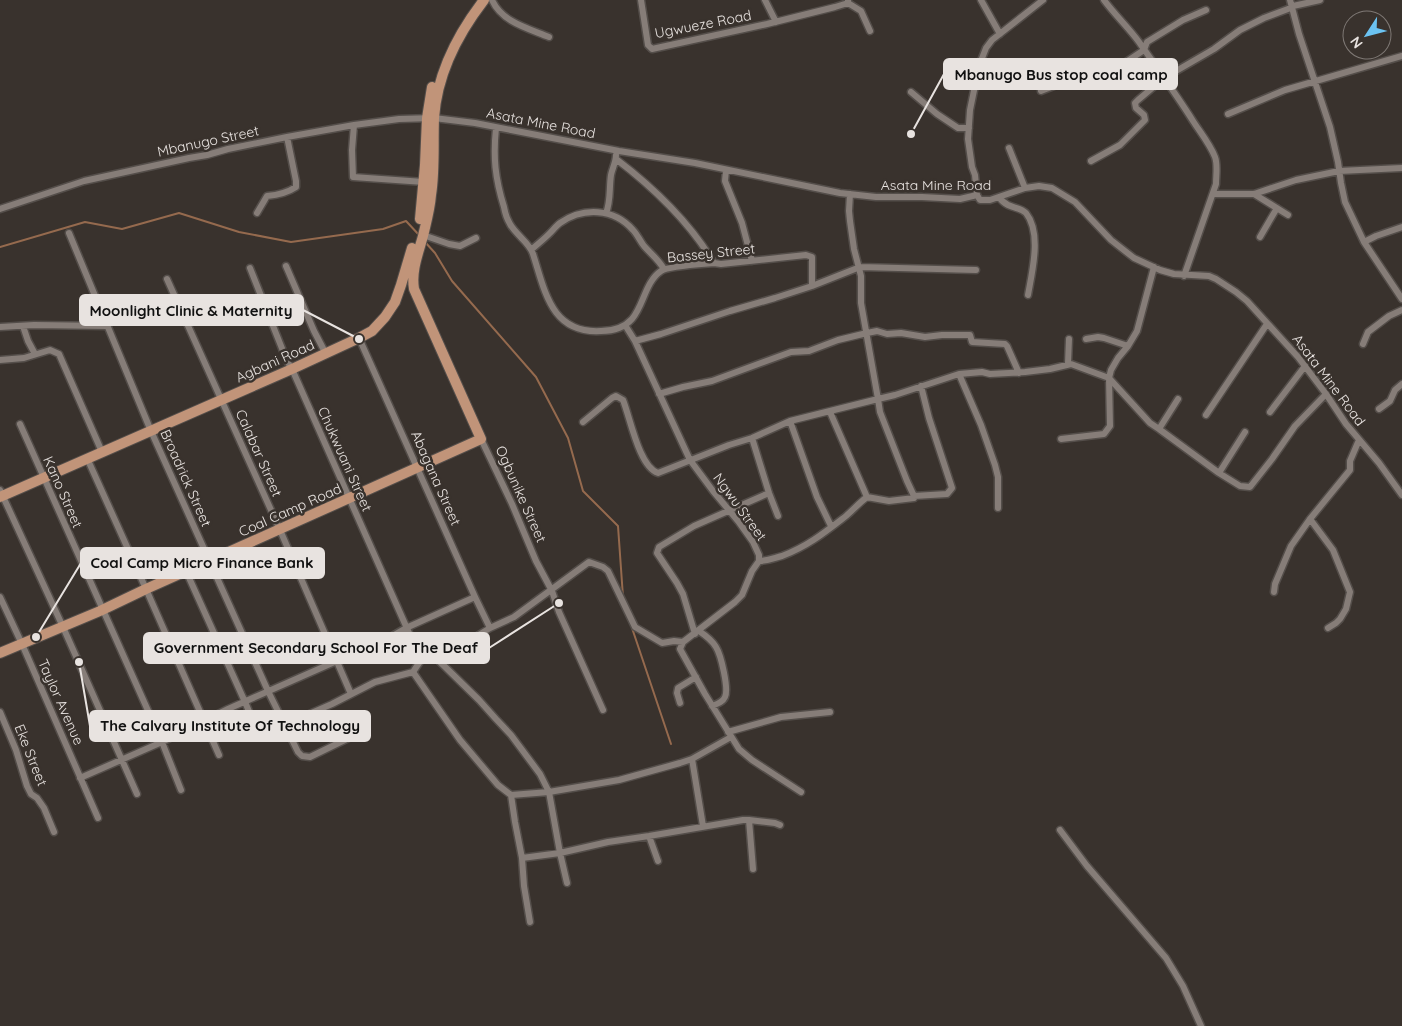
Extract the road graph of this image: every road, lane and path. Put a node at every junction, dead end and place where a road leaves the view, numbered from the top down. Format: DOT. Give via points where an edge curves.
graph roads {
  1 [pos="476,0"];
  2 [pos="484,0"];
  3 [pos="492,0"];
  4 [pos="640,0"];
  5 [pos="764,0"];
  6 [pos="981,0"];
  7 [pos="1043,0"];
  8 [pos="1104,0"];
  9 [pos="1320,0"];
  10 [pos="848,1"];
  11 [pos="1292,3"];
  12 [pos="1206,10"];
  13 [pos="776,22"];
  14 [pos="870,31"];
  15 [pos="1000,34"];
  16 [pos="548,37"];
  17 [pos="1144,50"];
  18 [pos="1402,56"];
  19 [pos="1164,78"];
  20 [pos="1315,82"];
  21 [pos="1041,91"];
  22 [pos="911,92"];
  23 [pos="1228,114"];
  24 [pos="430,118"];
  25 [pos="354,125"];
  26 [pos="496,128"];
  27 [pos="969,128"];
  28 [pos="287,137"];
  29 [pos="1009,148"];
  30 [pos="615,150"];
  31 [pos="616,158"];
  32 [pos="1091,161"];
  33 [pos="1402,168"];
  34 [pos="726,170"];
  35 [pos="1339,171"];
  36 [pos="424,182"];
  37 [pos="1025,188"];
  38 [pos="850,194"];
  39 [pos="1213,194"];
  40 [pos="1254,194"];
  41 [pos="978,196"];
  42 [pos="999,197"];
  43 [pos="1277,208"];
  44 [pos="0,209"];
  45 [pos="257,212"];
  46 [pos="606,213"];
  47 [pos="1288,216"];
  48 [pos="1402,228"];
  49 [pos="69,233"];
  50 [pos="420,236"];
  51 [pos="1260,237"];
  52 [pos="476,238"];
  53 [pos="1364,242"];
  54 [pos="532,249"];
  55 [pos="752,260"];
  56 [pos="714,263"];
  57 [pos="286,266"];
  58 [pos="860,266"];
  59 [pos="250,268"];
  60 [pos="1154,268"];
  61 [pos="664,269"];
  62 [pos="976,270"];
  63 [pos="1184,276"];
  64 [pos="167,279"];
  65 [pos="401,285"];
  66 [pos="812,286"];
  67 [pos="414,289"];
  68 [pos="1400,292"];
  69 [pos="1028,295"];
  70 [pos="1402,299"];
  71 [pos="1402,310"];
  72 [pos="1267,324"];
  73 [pos="625,325"];
  74 [pos="24,326"];
  75 [pos="107,326"];
  76 [pos="0,327"];
  77 [pos="867,333"];
  78 [pos="359,338"];
  79 [pos="1069,339"];
  80 [pos="1086,339"];
  81 [pos="635,341"];
  82 [pos="1364,344"];
  83 [pos="1128,346"];
  84 [pos="35,354"];
  85 [pos="326,354"];
  86 [pos="0,360"];
  87 [pos="1068,364"];
  88 [pos="1305,366"];
  89 [pos="292,369"];
  90 [pos="1019,373"];
  91 [pos="959,374"];
  92 [pos="1109,378"];
  93 [pos="1402,384"];
  94 [pos="921,386"];
  95 [pos="659,394"];
  96 [pos="1326,394"];
  97 [pos="878,399"];
  98 [pos="1178,399"];
  99 [pos="221,400"];
  100 [pos="1379,409"];
  101 [pos="830,412"];
  102 [pos="1270,412"];
  103 [pos="1206,415"];
  104 [pos="790,421"];
  105 [pos="583,422"];
  106 [pos="20,424"];
  107 [pos="1159,428"];
  108 [pos="151,431"];
  109 [pos="1245,432"];
  110 [pos="752,438"];
  111 [pos="481,439"];
  112 [pos="1061,440"];
  113 [pos="1359,440"];
  114 [pos="102,452"];
  115 [pos="87,458"];
  116 [pos="690,460"];
  117 [pos="418,468"];
  118 [pos="1219,473"];
  119 [pos="42,478"];
  120 [pos="769,493"];
  121 [pos="1,494"];
  122 [pos="1402,495"];
  123 [pos="914,496"];
  124 [pos="866,498"];
  125 [pos="349,499"];
  126 [pos="998,508"];
  127 [pos="729,510"];
  128 [pos="778,516"];
  129 [pos="1310,518"];
  130 [pos="831,526"];
  131 [pos="280,530"];
  132 [pos="209,561"];
  133 [pos="759,561"];
  134 [pos="186,571"];
  135 [pos="146,589"];
  136 [pos="552,590"];
  137 [pos="1274,592"];
  138 [pos="0,597"];
  139 [pos="475,597"];
  140 [pos="103,609"];
  141 [pos="63,627"];
  142 [pos="406,628"];
  143 [pos="490,628"];
  144 [pos="1328,628"];
  145 [pos="697,632"];
  146 [pos="683,642"];
  147 [pos="22,644"];
  148 [pos="0,653"];
  149 [pos="435,657"];
  150 [pos="421,660"];
  151 [pos="336,661"];
  152 [pos="413,672"];
  153 [pos="696,677"];
  154 [pos="268,691"];
  155 [pos="350,694"];
  156 [pos="246,702"];
  157 [pos="680,703"];
  158 [pos="712,706"];
  159 [pos="603,710"];
  160 [pos="0,712"];
  161 [pos="830,712"];
  162 [pos="204,721"];
  163 [pos="284,725"];
  164 [pos="357,734"];
  165 [pos="729,734"];
  166 [pos="260,737"];
  167 [pos="162,742"];
  168 [pos="219,756"];
  169 [pos="122,760"];
  170 [pos="692,760"];
  171 [pos="80,778"];
  172 [pos="181,790"];
  173 [pos="549,792"];
  174 [pos="801,792"];
  175 [pos="137,794"];
  176 [pos="511,795"];
  177 [pos="98,818"];
  178 [pos="749,820"];
  179 [pos="780,825"];
  180 [pos="703,826"];
  181 [pos="1060,830"];
  182 [pos="54,832"];
  183 [pos="649,836"];
  184 [pos="560,853"];
  185 [pos="522,858"];
  186 [pos="658,861"];
  187 [pos="753,869"];
  188 [pos="567,883"];
  189 [pos="530,922"];
  190 [pos="1201,1026"];
  1 -- 24 [label="main road, Agbani Road" via="440,62 433,80"];
  2 -- 24 [label="main road, Agbani Road" via="448,59"];
  3 -- 16 [label="street" via="496,8 514,22"];
  4 -- 13 [label="street, Ugwueze Road" via="652,48"];
  5 -- 13 [label="street"];
  6 -- 15 [label="street"];
  7 -- 15 [label="street"];
  8 -- 17 [label="street"];
  9 -- 11 [label="street"];
  10 -- 13 [label="street, Ugwueze Road"];
  10 -- 14 [label="street" via="861,11"];
  11 -- 19 [label="street" via="1288,9 1240,30"];
  11 -- 20 [label="street"];
  12 -- 17 [label="street" via="1147,42"];
  15 -- 27 [label="street" via="986,48 979,66"];
  17 -- 19 [label="street"];
  17 -- 21 [label="street" via="1123,64"];
  18 -- 20 [label="street"];
  19 -- 32 [label="street" via="1136,103 1145,120 1120,145"];
  19 -- 39 [label="street" via="1215,159 1217,172"];
  20 -- 23 [label="street" via="1285,90"];
  20 -- 35 [label="street" via="1330,127"];
  22 -- 27 [label="street" via="958,128"];
  24 -- 25 [label="street, Mbanugo Street"];
  24 -- 26 [label="street, Asata Mine Road"];
  24 -- 36 [label="main road, Agbani Road"];
  24 -- 50 [label="main road, Agbani Road" via="431,195"];
  25 -- 28 [label="street, Mbanugo Street"];
  25 -- 36 [label="street" via="353,177"];
  26 -- 30 [label="street, Asata Mine Road"];
  26 -- 54 [label="street" via="494,160 507,219"];
  27 -- 41 [label="street"];
  28 -- 44 [label="street, Mbanugo Street" via="84,181"];
  28 -- 45 [label="street" via="296,186 278,195 267,196"];
  29 -- 37 [label="street"];
  30 -- 31 [label="street"];
  30 -- 34 [label="street, Asata Mine Road"];
  31 -- 46 [label="street"];
  31 -- 56 [label="street" via="662,197 689,226"];
  33 -- 35 [label="street"];
  34 -- 38 [label="street, Asata Mine Road"];
  34 -- 55 [label="street" via="725,181 742,223"];
  35 -- 40 [label="street" via="1296,180"];
  35 -- 53 [label="street" via="1345,202"];
  36 -- 50 [label="main road, Agbani Road"];
  37 -- 42 [label="street, Asata Mine Road"];
  37 -- 60 [label="street, Asata Mine Road" via="1046,186 1059,192 1075,202 1118,246"];
  38 -- 41 [label="street, Asata Mine Road" via="960,199"];
  38 -- 58 [label="street" via="850,222"];
  39 -- 40 [label="street"];
  39 -- 63 [label="street"];
  40 -- 43 [label="street"];
  41 -- 42 [label="street, Asata Mine Road" via="980,200"];
  42 -- 69 [label="street" via="1023,211 1031,225 1035,252"];
  43 -- 47 [label="street"];
  43 -- 51 [label="street"];
  46 -- 54 [label="street" via="574,214 558,224"];
  46 -- 61 [label="street" via="621,219 634,230"];
  48 -- 53 [label="street"];
  49 -- 75 [label="street, Broadrick Street"];
  50 -- 52 [label="street" via="460,246"];
  50 -- 65 [label="main road, Agbani Road"];
  50 -- 67 [label="main road, Agbani Road"];
  53 -- 68 [label="street"];
  54 -- 73 [label="street" via="552,308 570,325 585,330 608,331"];
  55 -- 56 [label="street, Bassey Street"];
  55 -- 66 [label="street, Bassey Street" via="812,257"];
  56 -- 61 [label="street, Bassey Street"];
  57 -- 85 [label="street"];
  58 -- 62 [label="street"];
  58 -- 66 [label="street"];
  58 -- 77 [label="street" via="861,303"];
  59 -- 89 [label="street, Chukwuani Street"];
  60 -- 63 [label="street, Asata Mine Road"];
  60 -- 83 [label="street" via="1136,330"];
  61 -- 73 [label="street, Bassey Street" via="654,279 634,317"];
  63 -- 72 [label="street, Asata Mine Road" via="1216,278 1247,301"];
  64 -- 99 [label="street, Calabar Street"];
  65 -- 67 [label="main road"];
  65 -- 78 [label="main road, Agbani Road" via="385,317 372,331"];
  66 -- 81 [label="street"];
  67 -- 111 [label="main road, Ogbunike Street"];
  68 -- 70 [label="street"];
  71 -- 82 [label="street" via="1368,332"];
  72 -- 88 [label="street, Asata Mine Road"];
  72 -- 103 [label="street"];
  73 -- 81 [label="street, Ngwu Street"];
  74 -- 75 [label="street"];
  74 -- 76 [label="street"];
  74 -- 84 [label="street"];
  75 -- 108 [label="street, Broadrick Street"];
  77 -- 90 [label="street" via="877,331 925,337 970,335 972,342 1007,346"];
  77 -- 95 [label="street" via="809,351 791,352 712,381"];
  77 -- 97 [label="street"];
  78 -- 85 [label="main road, Agbani Road"];
  78 -- 117 [label="street, Abagana Street"];
  79 -- 87 [label="street"];
  80 -- 83 [label="street" via="1098,337"];
  81 -- 95 [label="street, Ngwu Street"];
  83 -- 92 [label="street" via="1113,365"];
  84 -- 86 [label="street"];
  84 -- 114 [label="street" via="50,350 59,354"];
  85 -- 89 [label="main road, Agbani Road"];
  87 -- 90 [label="street"];
  87 -- 92 [label="street"];
  88 -- 96 [label="street, Asata Mine Road"];
  88 -- 102 [label="street"];
  89 -- 99 [label="main road, Agbani Road"];
  89 -- 125 [label="street, Chukwuani Street"];
  90 -- 91 [label="street"];
  91 -- 94 [label="street"];
  91 -- 126 [label="street" via="995,465"];
  92 -- 107 [label="street" via="1143,416"];
  92 -- 112 [label="street" via="1110,426 1104,434"];
  93 -- 100 [label="street" via="1390,401"];
  94 -- 97 [label="street"];
  94 -- 123 [label="street" via="952,488 947,494"];
  95 -- 116 [label="street, Ngwu Street"];
  96 -- 113 [label="street, Asata Mine Road"];
  96 -- 118 [label="street" via="1295,426 1250,487 1240,486"];
  97 -- 101 [label="street"];
  97 -- 123 [label="street" via="880,412"];
  98 -- 107 [label="street"];
  99 -- 108 [label="main road, Agbani Road"];
  99 -- 131 [label="street, Calabar Street"];
  101 -- 104 [label="street"];
  101 -- 124 [label="street"];
  104 -- 110 [label="street"];
  104 -- 130 [label="street"];
  105 -- 116 [label="street" via="616,396 623,400 639,450 652,471 658,473"];
  106 -- 119 [label="street, Kano Street"];
  107 -- 118 [label="street"];
  108 -- 114 [label="main road, Agbani Road"];
  108 -- 132 [label="street, Broadrick Street"];
  109 -- 118 [label="street"];
  110 -- 116 [label="street"];
  110 -- 120 [label="street"];
  111 -- 117 [label="main road, Coal Camp Road"];
  111 -- 136 [label="street, Ogbunike Street"];
  113 -- 122 [label="street, Asata Mine Road"];
  113 -- 129 [label="street" via="1350,461 1350,470"];
  114 -- 115 [label="main road, Agbani Road"];
  115 -- 119 [label="main road, Agbani Road"];
  115 -- 135 [label="street"];
  116 -- 127 [label="street, Ngwu Street"];
  117 -- 125 [label="main road, Coal Camp Road"];
  117 -- 139 [label="street, Abagana Street"];
  119 -- 121 [label="main road, Agbani Road"];
  119 -- 140 [label="street, Kano Street"];
  120 -- 127 [label="street"];
  120 -- 128 [label="street"];
  121 -- 141 [label="street"];
  123 -- 124 [label="street" via="912,499 889,501"];
  124 -- 130 [label="street"];
  125 -- 131 [label="main road, Coal Camp Road"];
  125 -- 142 [label="street, Chukwuani Street"];
  127 -- 133 [label="street, Ngwu Street" via="752,542"];
  127 -- 145 [label="street" via="694,526 657,550 677,583"];
  129 -- 137 [label="street" via="1291,546"];
  129 -- 144 [label="street" via="1333,550 1350,592 1346,609"];
  130 -- 133 [label="street" via="824,534 791,552"];
  131 -- 132 [label="main road, Coal Camp Road"];
  131 -- 151 [label="street, Calabar Street"];
  132 -- 134 [label="main road, Coal Camp Road"];
  132 -- 154 [label="street, Broadrick Street"];
  133 -- 145 [label="street, Ngwu Street" via="742,595"];
  134 -- 135 [label="main road, Coal Camp Road"];
  134 -- 156 [label="street"];
  135 -- 140 [label="main road, Coal Camp Road"];
  135 -- 162 [label="street"];
  136 -- 143 [label="street" via="514,617"];
  136 -- 146 [label="street" via="589,562 603,567 608,570 635,627 662,643"];
  136 -- 159 [label="street, Ogbunike Street"];
  138 -- 147 [label="street, Taylor Avenue"];
  139 -- 142 [label="street"];
  139 -- 143 [label="street, Abagana Street"];
  140 -- 141 [label="main road, Coal Camp Road"];
  140 -- 167 [label="street, Kano Street"];
  141 -- 147 [label="main road, Coal Camp Road"];
  141 -- 169 [label="street"];
  142 -- 150 [label="street, Chukwuani Street"];
  142 -- 151 [label="street"];
  143 -- 149 [label="street"];
  145 -- 146 [label="street, Ngwu Street"];
  145 -- 158 [label="street" via="715,644 719,651 726,684 725,699"];
  146 -- 153 [label="street" via="680,649"];
  147 -- 148 [label="main road, Coal Camp Road"];
  147 -- 171 [label="street, Taylor Avenue"];
  149 -- 150 [label="street"];
  149 -- 173 [label="street" via="511,735"];
  150 -- 152 [label="street"];
  151 -- 154 [label="street"];
  151 -- 155 [label="street, Calabar Street"];
  152 -- 155 [label="street" via="375,682"];
  152 -- 176 [label="street" via="460,740 498,785"];
  153 -- 157 [label="street" via="678,688"];
  153 -- 158 [label="street"];
  154 -- 156 [label="street"];
  154 -- 163 [label="street, Broadrick Street"];
  155 -- 163 [label="street"];
  156 -- 162 [label="street"];
  156 -- 166 [label="street"];
  158 -- 165 [label="street"];
  160 -- 182 [label="street, Eke Street" via="27,786 44,808"];
  161 -- 165 [label="street" via="780,717"];
  162 -- 167 [label="street"];
  162 -- 168 [label="street"];
  163 -- 164 [label="street, Broadrick Street" via="298,752 307,757"];
  165 -- 170 [label="street"];
  165 -- 174 [label="street" via="752,760"];
  167 -- 169 [label="street"];
  167 -- 172 [label="street, Kano Street"];
  169 -- 171 [label="street"];
  169 -- 175 [label="street"];
  170 -- 173 [label="street" via="619,780"];
  170 -- 180 [label="street"];
  171 -- 177 [label="street, Taylor Avenue"];
  173 -- 176 [label="street"];
  173 -- 184 [label="street"];
  176 -- 185 [label="street"];
  178 -- 179 [label="street"];
  178 -- 180 [label="street"];
  178 -- 187 [label="street"];
  180 -- 183 [label="street"];
  181 -- 190 [label="street" via="1086,866 1166,958"];
  183 -- 184 [label="street"];
  183 -- 186 [label="street"];
  184 -- 185 [label="street"];
  184 -- 188 [label="street"];
  185 -- 189 [label="street"];
}
